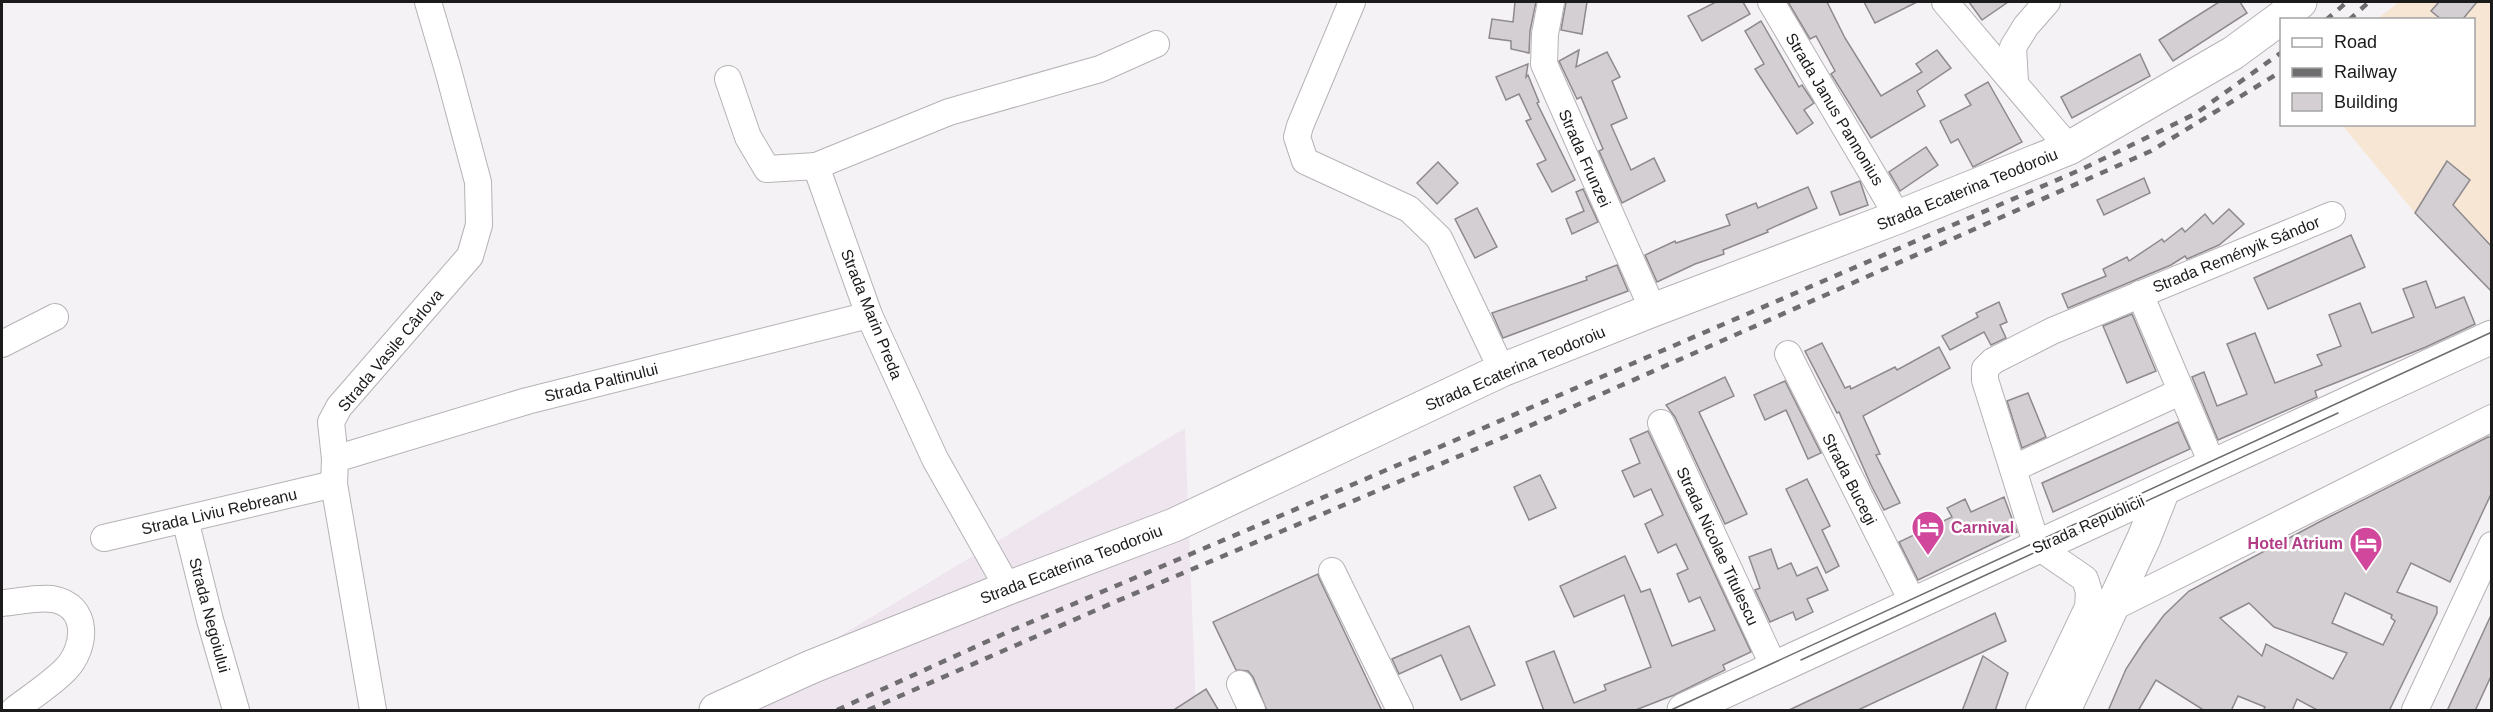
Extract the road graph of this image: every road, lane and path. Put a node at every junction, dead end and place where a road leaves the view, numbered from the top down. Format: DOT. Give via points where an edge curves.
graph roads {
  1 [pos="428,2"];
  2 [pos="1352,2"];
  3 [pos="1551,2"];
  4 [pos="1771,2"];
  5 [pos="1946,2"];
  6 [pos="2047,2"];
  7 [pos="2300,2"];
  8 [pos="2280,18"];
  9 [pos="2281,18"];
  10 [pos="1156,44"];
  11 [pos="728,79"];
  12 [pos="2015,82"];
  13 [pos="2069,148"];
  14 [pos="816,166"];
  15 [pos="2332,215"];
  16 [pos="1898,217"];
  17 [pos="2140,294"];
  18 [pos="1653,310"];
  19 [pos="869,315"];
  20 [pos="55,317"];
  21 [pos="2492,337"];
  22 [pos="2,344"];
  23 [pos="1788,354"];
  24 [pos="1502,370"];
  25 [pos="2180,392"];
  26 [pos="2492,418"];
  27 [pos="1661,423"];
  28 [pos="2213,466"];
  29 [pos="2014,468"];
  30 [pos="334,472"];
  31 [pos="2163,490"];
  32 [pos="186,519"];
  33 [pos="104,538"];
  34 [pos="2492,545"];
  35 [pos="2037,546"];
  36 [pos="1332,571"];
  37 [pos="1008,588"];
  38 [pos="2,603"];
  39 [pos="1913,603"];
  40 [pos="2112,608"];
  41 [pos="2080,623"];
  42 [pos="1775,669"];
  43 [pos="1240,684"];
  44 [pos="14,711"];
  45 [pos="236,711"];
  46 [pos="373,711"];
  47 [pos="716,711"];
  48 [pos="1252,711"];
  49 [pos="1400,711"];
  50 [pos="1684,711"];
  51 [pos="2039,711"];
  52 [pos="2064,711"];
  53 [pos="2415,711"];
  1 -- 30 [label="street, Strada Vasile Cârlova" via="478,182 479,225 470,256 339,406 331,422"];
  2 -- 24 [label="street" via="1297,136 1305,161 1409,209 1439,238"];
  3 -- 18 [label="street, Strada Frunzei" via="1544,64"];
  4 -- 16 [label="street, Strada Janus Pannonius"];
  5 -- 12 [label="street"];
  6 -- 12 [label="street" via="2013,47"];
  7 -- 9 [label="main road, Strada Ecaterina Teodoroiu"];
  8 -- 13 [label="main road, Strada Ecaterina Teodoroiu" via="2233,53"];
  10 -- 14 [label="street" via="1100,69 949,112"];
  11 -- 14 [label="street" via="748,138 767,169"];
  12 -- 13 [label="street"];
  13 -- 16 [label="main road, Strada Ecaterina Teodoroiu"];
  14 -- 19 [label="street, Strada Marin Preda"];
  15 -- 17 [label="street, Strada Reményik Sándor"];
  16 -- 18 [label="main road, Strada Ecaterina Teodoroiu"];
  17 -- 25 [label="street, Strada Reményik Sándor"];
  17 -- 29 [label="street, Strada Reményik Sándor" via="2012,351 1985,369 1985,380"];
  18 -- 24 [label="main road, Strada Ecaterina Teodoroiu"];
  19 -- 30 [label="street, Strada Paltinului" via="527,401"];
  19 -- 37 [label="street, Strada Marin Preda" via="935,459"];
  20 -- 22 [label="street"];
  21 -- 28 [label="main road, Strada Republicii"];
  23 -- 39 [label="street, Strada Bucegi"];
  24 -- 37 [label="main road, Strada Ecaterina Teodoroiu" via="1174,525"];
  25 -- 28 [label="street, Strada Reményik Sándor"];
  25 -- 29 [label="street"];
  26 -- 40 [label="street"];
  27 -- 42 [label="street, Strada Nicolae Titulescu"];
  28 -- 31 [label="main road, Strada Republicii"];
  29 -- 35 [label="street, Strada Reményik Sándor"];
  30 -- 32 [label="street, Strada Liviu Rebreanu"];
  30 -- 46 [label="street, Strada Vasile Cârlova"];
  31 -- 35 [label="main road, Strada Republicii"];
  31 -- 40 [label="main road"];
  32 -- 33 [label="street, Strada Liviu Rebreanu"];
  32 -- 45 [label="street, Strada Negoiului"];
  34 -- 53 [label="street"];
  35 -- 39 [label="main road, Strada Republicii"];
  35 -- 41 [label="street" via="2085,579 2088,607"];
  36 -- 49 [label="street"];
  37 -- 47 [label="main road, Strada Ecaterina Teodoroiu"];
  38 -- 44 [label="street" via="51,599 68,604 78,615 82,629 78,653 65,670"];
  39 -- 42 [label="main road, Strada Republicii"];
  40 -- 41 [label="street"];
  40 -- 52 [label="main road"];
  41 -- 51 [label="street"];
  42 -- 50 [label="main road, Strada Republicii"];
  43 -- 48 [label="street"];
}
